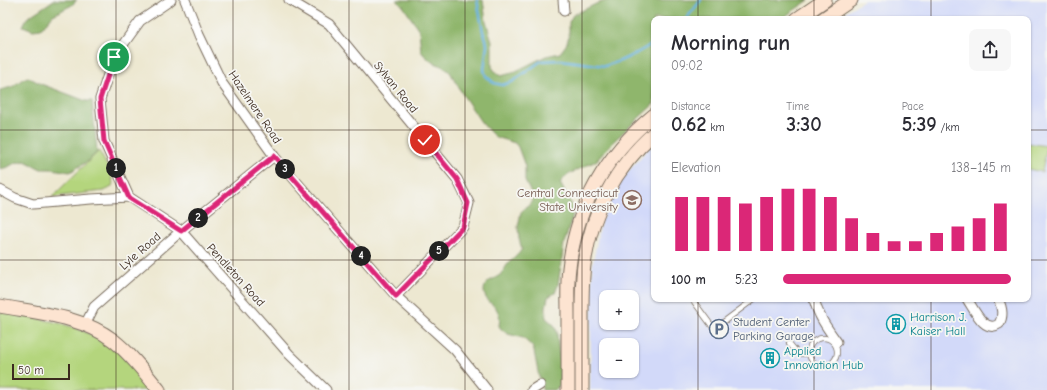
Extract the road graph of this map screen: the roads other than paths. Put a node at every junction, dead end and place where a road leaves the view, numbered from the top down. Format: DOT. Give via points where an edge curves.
graph roads {
  1 [pos="171,0"];
  2 [pos="185,0"];
  3 [pos="289,0"];
  4 [pos="563,0"];
  5 [pos="826,0"];
  6 [pos="851,0"];
  7 [pos="564,11"];
  8 [pos="802,16"];
  9 [pos="827,16"];
  10 [pos="651,119"];
  11 [pos="651,136"];
  12 [pos="274,156"];
  13 [pos="0,190"];
  14 [pos="129,198"];
  15 [pos="181,231"];
  16 [pos="396,296"];
  17 [pos="694,302"];
  18 [pos="750,302"];
  19 [pos="815,302"];
  20 [pos="969,302"];
  21 [pos="999,302"];
  22 [pos="0,306"];
  23 [pos="85,325"];
  24 [pos="789,343"];
  25 [pos="836,343"];
  26 [pos="809,354"];
  27 [pos="568,369"];
  28 [pos="582,369"];
  29 [pos="540,384"];
  30 [pos="159,390"];
  31 [pos="326,390"];
  32 [pos="487,390"];
  33 [pos="532,390"];
  34 [pos="568,390"];
  35 [pos="582,390"];
  1 -- 14 [label="street" via="140,21 114,57 100,99 104,141"];
  2 -- 12 [label="street, Hazelmere Road" via="222,83"];
  3 -- 16 [label="street, Sylvan Road" via="329,24 457,179 468,203 463,227"];
  4 -- 7 [label="street"];
  5 -- 8 [label="main road"];
  6 -- 9 [label="main road"];
  10 -- 27 [label="main road" via="628,138 607,165 591,192 579,221 568,275"];
  11 -- 28 [label="main road" via="614,180 593,224 585,255 583,276"];
  12 -- 15 [label="street, Lyle Road"];
  12 -- 16 [label="street, Hazelmere Road"];
  13 -- 14 [label="street" via="33,204"];
  14 -- 15 [label="street, Pendleton Road"];
  15 -- 23 [label="street, Lyle Road" via="94,307"];
  15 -- 31 [label="street, Pendleton Road" via="289,354"];
  16 -- 32 [label="street, Hazelmere Road" via="455,350"];
  17 -- 18 [label="lane" via="714,329"];
  19 -- 25 [label="street" via="822,322"];
  20 -- 21 [label="street" via="983,322 992,327 999,324 1002,317"];
  22 -- 23 [label="main road" via="60,317"];
  23 -- 30 [label="main road" via="117,343"];
  24 -- 26 [label="lane" via="798,354"];
  25 -- 26 [label="lane" via="826,338 817,340 810,346"];
  25 -- 26 [label="lane" via="836,358 829,365 816,365"];
  27 -- 28 [label="main road"];
  27 -- 34 [label="main road"];
  28 -- 35 [label="main road"];
  29 -- 33 [label="street"];
}
